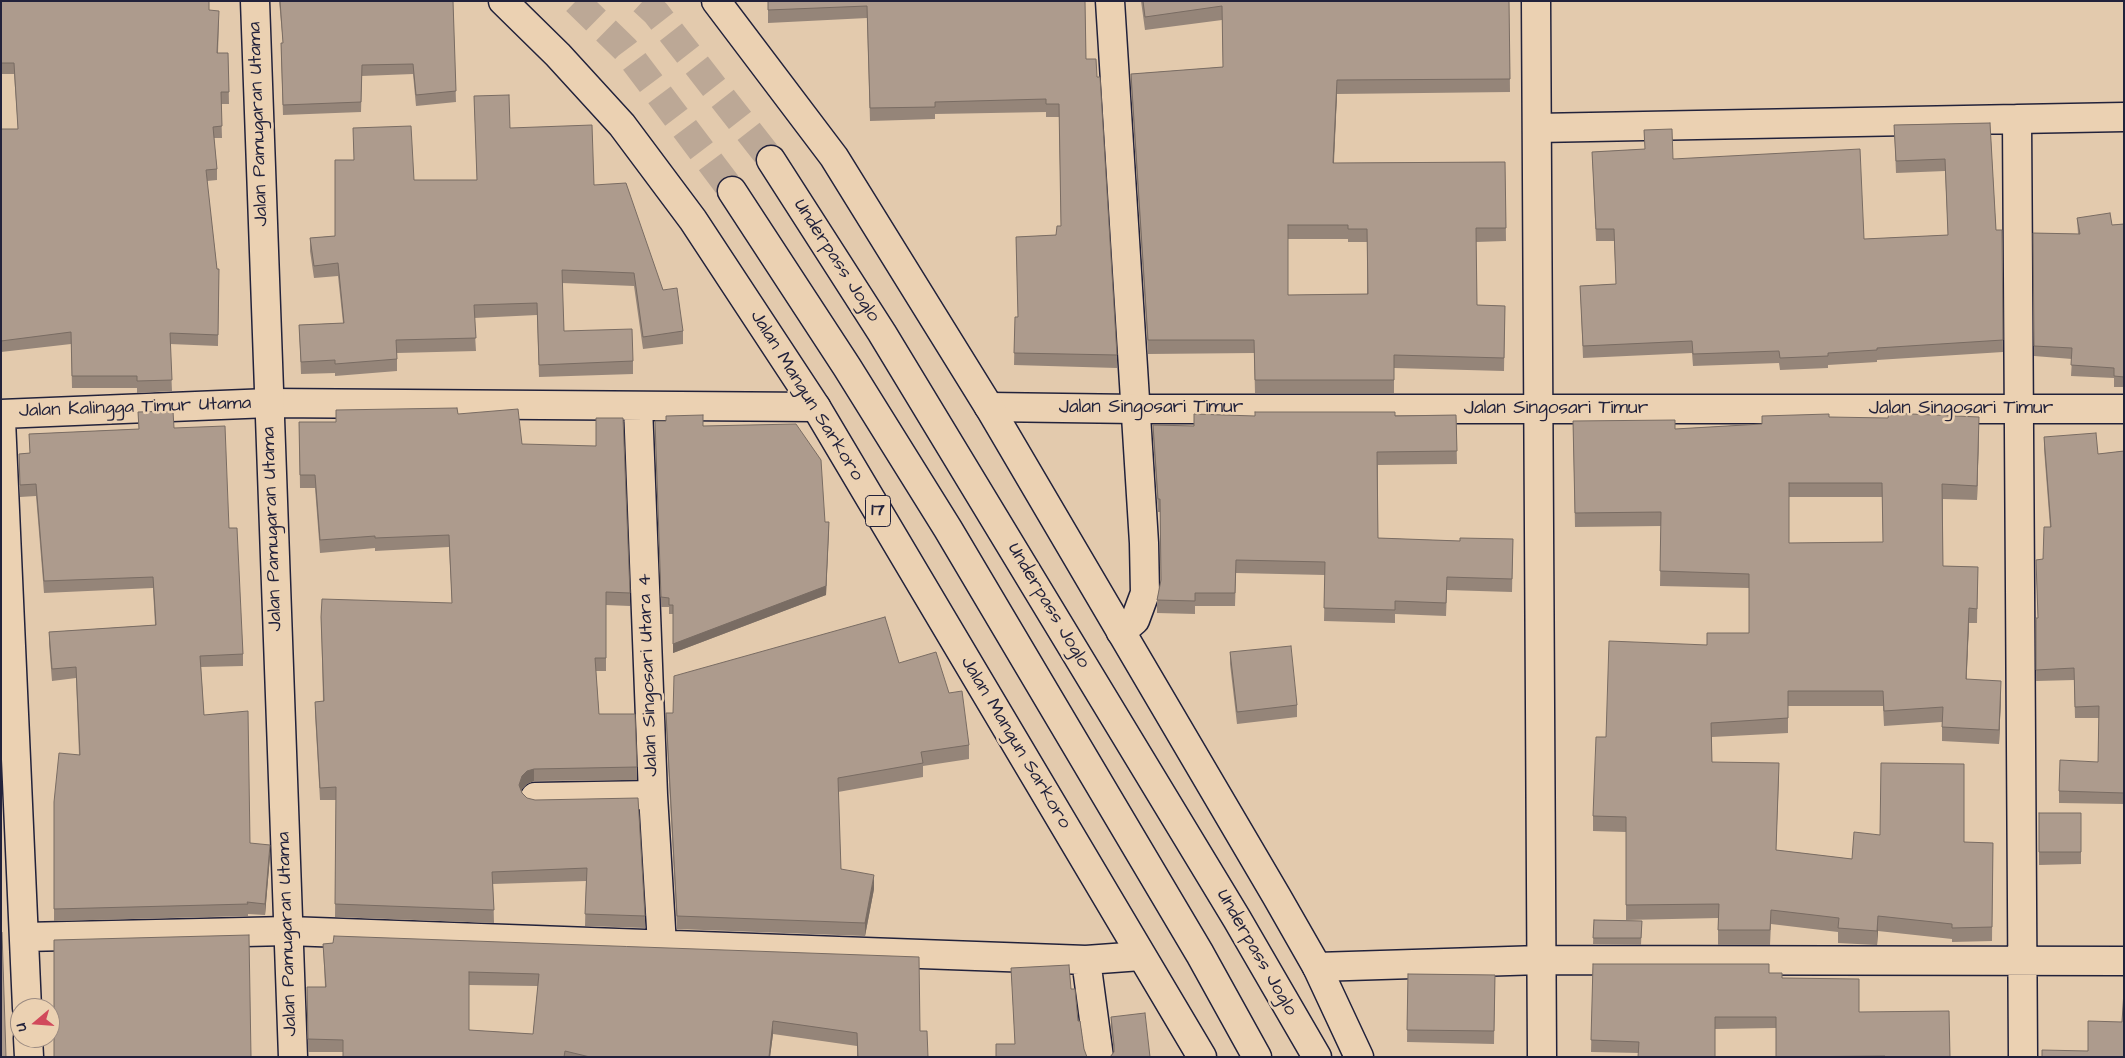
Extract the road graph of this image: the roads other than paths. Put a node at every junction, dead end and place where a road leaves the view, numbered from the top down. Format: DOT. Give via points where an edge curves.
graph roads {
  1 [pos="255,1"];
  2 [pos="503,1"];
  3 [pos="1110,1"];
  4 [pos="1536,1"];
  5 [pos="720,3"];
  6 [pos="2124,117"];
  7 [pos="2018,119"];
  8 [pos="1537,128"];
  9 [pos="771,160"];
  10 [pos="732,191"];
  11 [pos="269,402"];
  12 [pos="638,406"];
  13 [pos="816,407"];
  14 [pos="988,407"];
  15 [pos="1136,409"];
  16 [pos="1538,409"];
  17 [pos="2019,409"];
  18 [pos="2124,409"];
  19 [pos="1,414"];
  20 [pos="1,420"];
  21 [pos="1121,632"];
  22 [pos="653,795"];
  23 [pos="535,797"];
  24 [pos="288,931"];
  25 [pos="24,937"];
  26 [pos="662,945"];
  27 [pos="1141,956"];
  28 [pos="1086,960"];
  29 [pos="1541,960"];
  30 [pos="2023,961"];
  31 [pos="2124,962"];
  32 [pos="1317,967"];
  33 [pos="27,998"];
  34 [pos="293,1057"];
  35 [pos="1099,1057"];
  36 [pos="1202,1057"];
  37 [pos="1257,1057"];
  38 [pos="1317,1057"];
  39 [pos="1359,1057"];
  40 [pos="1542,1057"];
  41 [pos="2023,1057"];
  1 -- 11 [label="main road, Jalan Pamugaran Utama"];
  2 -- 13 [label="main road, Jalan Mangun Sarkoro / 17" via="622,125 693,220"];
  3 -- 15 [label="main road"];
  4 -- 8 [label="main road"];
  5 -- 14 [label="main road" via="834,158"];
  6 -- 7 [label="main road"];
  7 -- 8 [label="main road"];
  7 -- 17 [label="main road"];
  8 -- 16 [label="main road"];
  9 -- 38 [label="main road, Underpass Joglo" via="887,342 1232,910"];
  10 -- 37 [label="main road" via="948,529 1200,954"];
  11 -- 12 [label="main road, Jalan Kalingga Timur Utama"];
  11 -- 19 [label="main road, Jalan Kalingga Timur Utama"];
  11 -- 24 [label="main road, Jalan Pamugaran Utama"];
  12 -- 13 [label="main road, Jalan Kalingga Timur Utama"];
  12 -- 22 [label="main road, Jalan Singosari Utara 4"];
  13 -- 27 [label="main road, Jalan Mangun Sarkoro / 17"];
  14 -- 15 [label="main road, Jalan Singosari Timur"];
  14 -- 21 [label="main road"];
  15 -- 16 [label="main road, Jalan Singosari Timur"];
  15 -- 21 [label="main road" via="1145,593 1135,620"];
  16 -- 17 [label="main road, Jalan Singosari Timur"];
  16 -- 29 [label="main road"];
  17 -- 18 [label="main road, Jalan Singosari Timur"];
  17 -- 30 [label="main road"];
  20 -- 25 [label="main road"];
  21 -- 32 [label="main road"];
  22 -- 23 [label="main road"];
  22 -- 26 [label="main road, Jalan Singosari Utara 4"];
  24 -- 25 [label="main road"];
  24 -- 26 [label="main road"];
  24 -- 34 [label="main road, Jalan Pamugaran Utama"];
  25 -- 33 [label="main road"];
  26 -- 28 [label="main road"];
  27 -- 28 [label="main road"];
  27 -- 36 [label="main road, Jalan Mangun Sarkoro / 17"];
  28 -- 35 [label="main road"];
  29 -- 30 [label="main road"];
  29 -- 32 [label="main road"];
  29 -- 40 [label="main road"];
  30 -- 31 [label="main road"];
  30 -- 41 [label="main road"];
  32 -- 39 [label="main road"];
}
